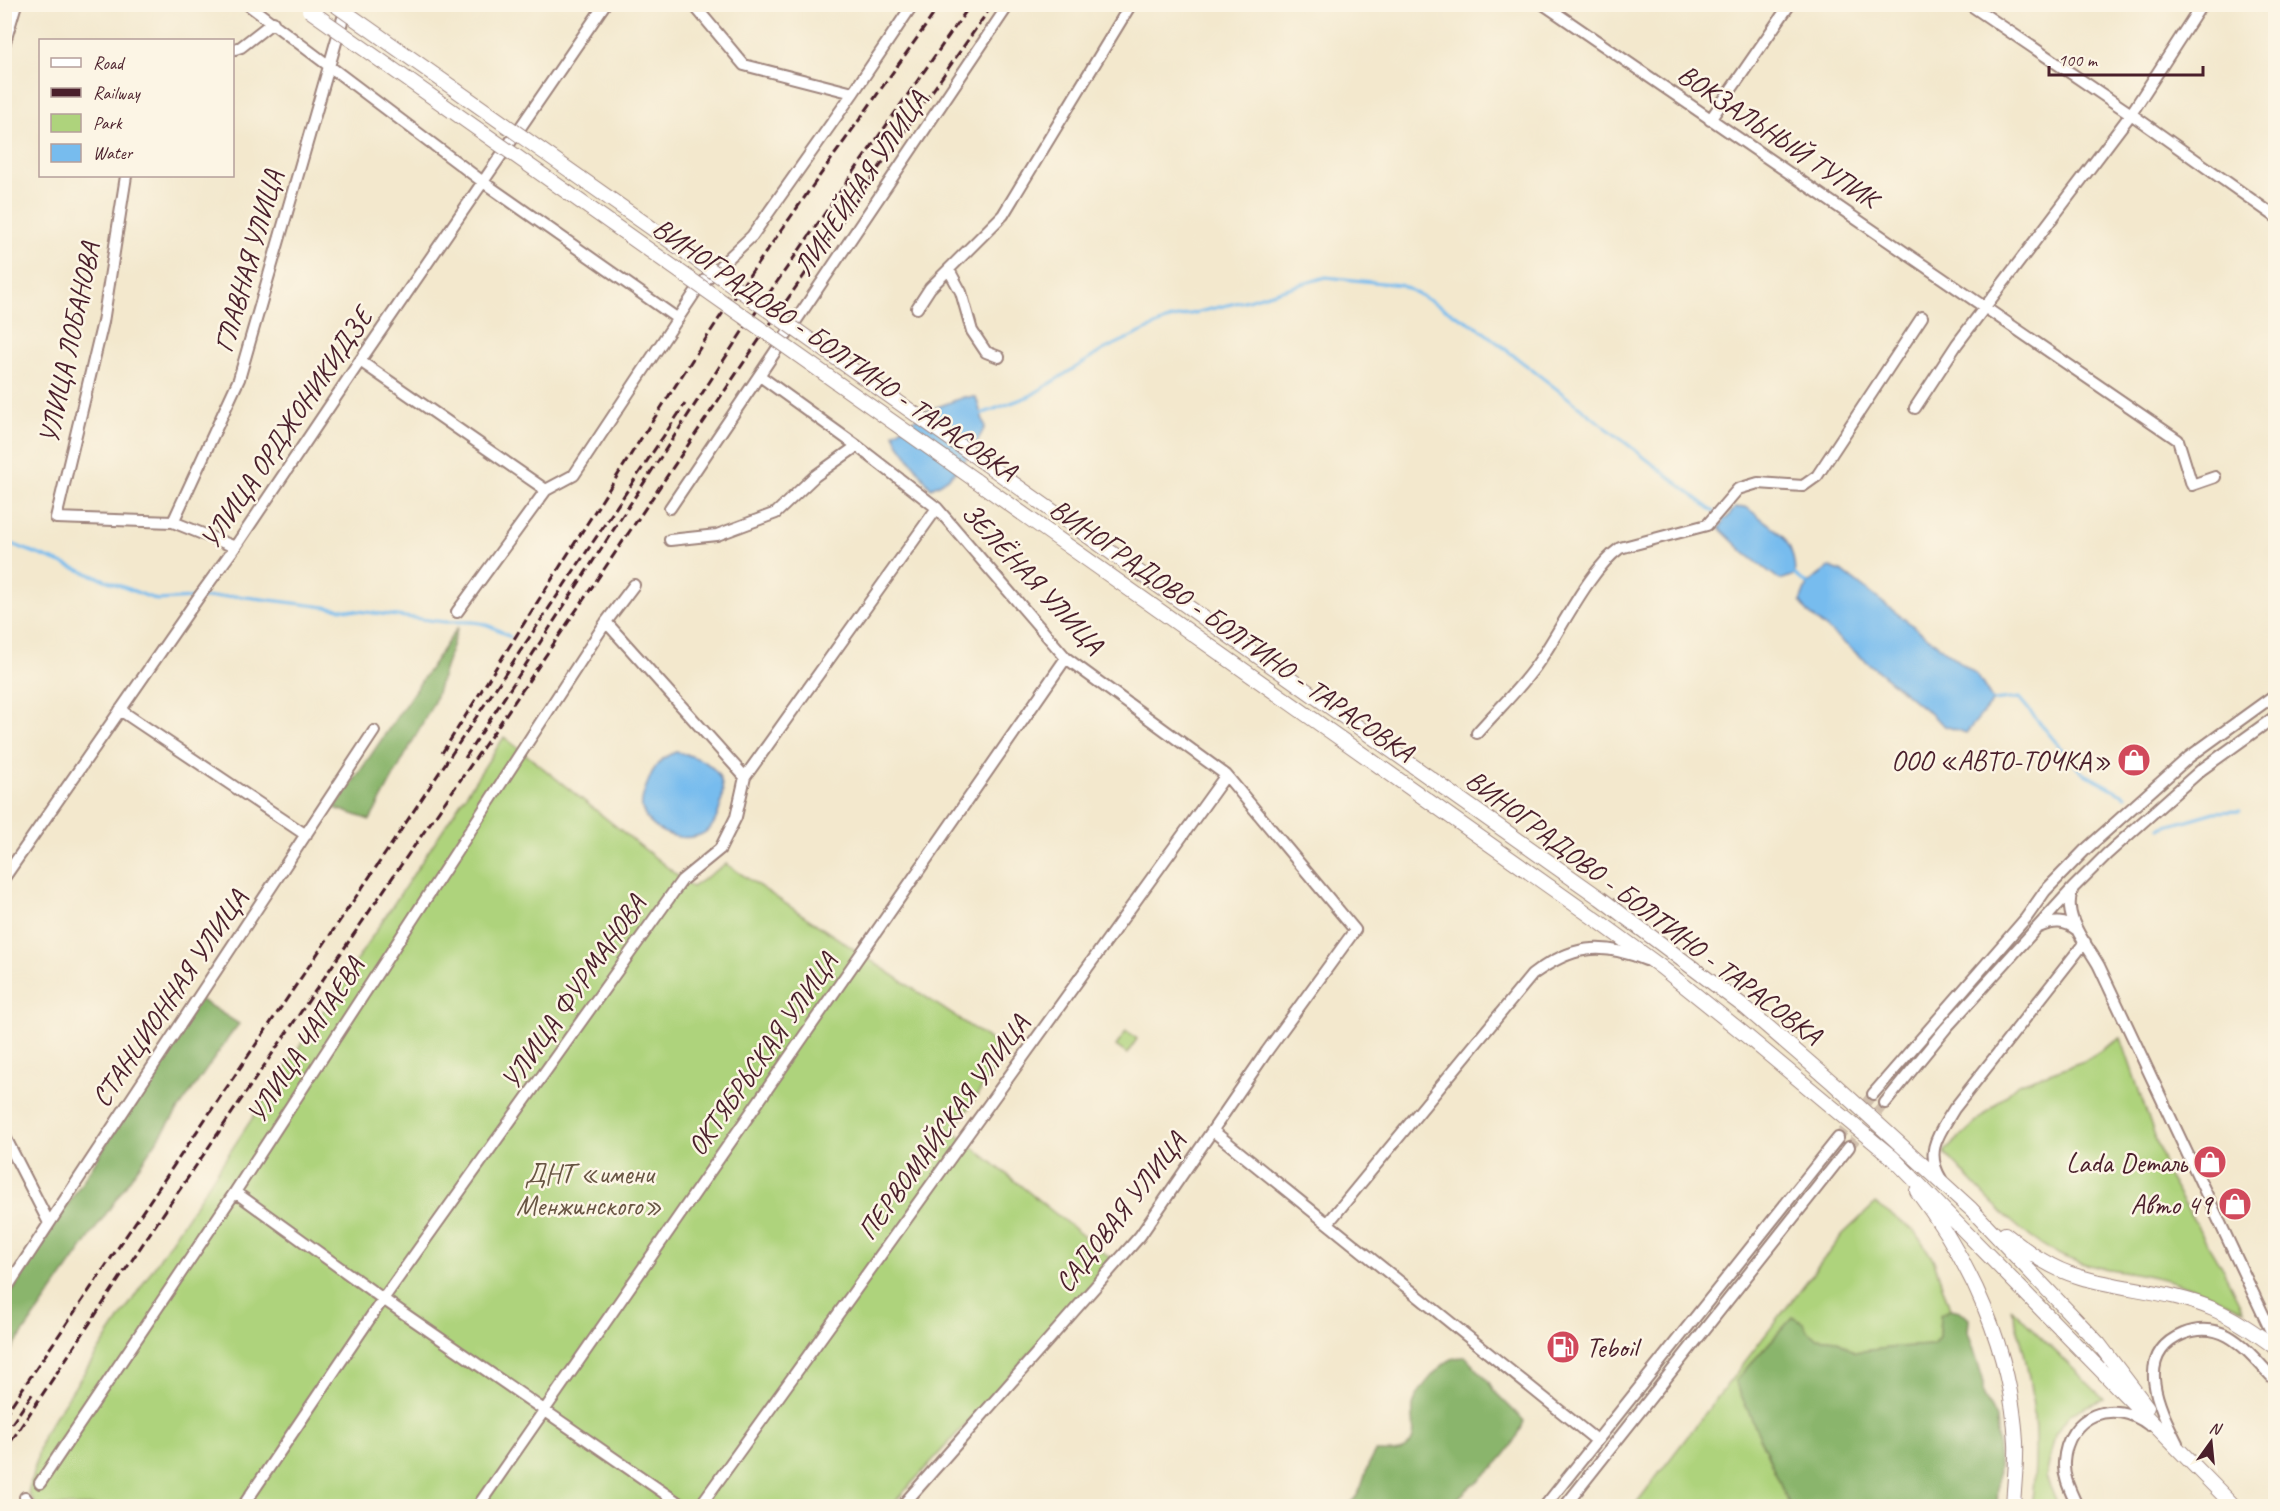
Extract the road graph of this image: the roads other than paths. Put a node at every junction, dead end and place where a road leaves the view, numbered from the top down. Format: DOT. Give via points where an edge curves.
graph roads {
  1 [pos="16,4"];
  2 [pos="247,4"];
  3 [pos="334,4"];
  4 [pos="347,4"];
  5 [pos="605,4"];
  6 [pos="693,4"];
  7 [pos="913,4"];
  8 [pos="1009,4"];
  9 [pos="1131,4"];
  10 [pos="1544,4"];
  11 [pos="1790,4"];
  12 [pos="1969,4"];
  13 [pos="2202,4"];
  14 [pos="305,8"];
  15 [pos="273,22"];
  16 [pos="4,45"];
  17 [pos="234,49"];
  18 [pos="329,68"];
  19 [pos="853,93"];
  20 [pos="2131,114"];
  21 [pos="1710,120"];
  22 [pos="126,177"];
  23 [pos="483,182"];
  24 [pos="2276,217"];
  25 [pos="950,270"];
  26 [pos="1986,307"];
  27 [pos="917,308"];
  28 [pos="1922,317"];
  29 [pos="678,319"];
  30 [pos="999,357"];
  31 [pos="360,361"];
  32 [pos="760,376"];
  33 [pos="1915,408"];
  34 [pos="857,446"];
  35 [pos="2215,477"];
  36 [pos="546,490"];
  37 [pos="670,508"];
  38 [pos="937,508"];
  39 [pos="173,522"];
  40 [pos="670,540"];
  41 [pos="235,547"];
  42 [pos="634,585"];
  43 [pos="457,612"];
  44 [pos="606,621"];
  45 [pos="1066,658"];
  46 [pos="2276,694"];
  47 [pos="120,710"];
  48 [pos="2276,716"];
  49 [pos="374,731"];
  50 [pos="1477,733"];
  51 [pos="1226,775"];
  52 [pos="745,777"];
  53 [pos="306,835"];
  54 [pos="4,878"];
  55 [pos="2073,888"];
  56 [pos="2039,927"];
  57 [pos="1355,930"];
  58 [pos="2077,930"];
  59 [pos="2085,942"];
  60 [pos="1660,967"];
  61 [pos="1873,1094"];
  62 [pos="1885,1103"];
  63 [pos="1213,1131"];
  64 [pos="4,1135"];
  65 [pos="1838,1138"];
  66 [pos="1848,1147"];
  67 [pos="1893,1158"];
  68 [pos="1943,1182"];
  69 [pos="235,1192"];
  70 [pos="1971,1209"];
  71 [pos="49,1223"];
  72 [pos="1328,1223"];
  73 [pos="4,1292"];
  74 [pos="383,1299"];
  75 [pos="2270,1329"];
  76 [pos="2276,1348"];
  77 [pos="2276,1381"];
  78 [pos="545,1410"];
  79 [pos="1596,1440"];
  80 [pos="2180,1449"];
  81 [pos="40,1483"];
  82 [pos="243,1506"];
  83 [pos="478,1506"];
  84 [pos="683,1506"];
  85 [pos="700,1506"];
  86 [pos="902,1506"];
  87 [pos="1545,1506"];
  88 [pos="1564,1506"];
  89 [pos="2013,1506"];
  90 [pos="2077,1506"];
  91 [pos="2234,1506"];
  1 -- 16 [label="street"];
  2 -- 15 [label="street"];
  3 -- 68 [label="main road, ВИНОГРАДОВО - БОЛТИНО - ТАРАСОВКА, bridge" via="1600,898 1746,1008"];
  4 -- 18 [label="street, ГЛАВНАЯ УЛИЦА"];
  5 -- 23 [label="street, УЛИЦА ОРДЖОНИКИДЗЕ"];
  6 -- 19 [label="street" via="744,65"];
  7 -- 19 [label="street"];
  8 -- 32 [label="street, ЛИНЕЙНАЯ УЛИЦА"];
  9 -- 25 [label="street" via="1003,215"];
  10 -- 21 [label="street, ВОКЗАЛЬНЫЙ ТУПИК"];
  11 -- 21 [label="street"];
  12 -- 20 [label="street"];
  13 -- 20 [label="street"];
  14 -- 60 [label="main road, ВИНОГРАДОВО - БОЛТИНО - ТАРАСОВКА, bridge"];
  15 -- 17 [label="street"];
  15 -- 18 [label="street"];
  18 -- 23 [label="street"];
  18 -- 39 [label="street, ГЛАВНАЯ УЛИЦА" via="239,379"];
  19 -- 29 [label="street" via="752,236 700,285"];
  20 -- 24 [label="street"];
  20 -- 26 [label="street"];
  21 -- 26 [label="street, ВОКЗАЛЬНЫЙ ТУПИК"];
  22 -- 39 [label="street, УЛИЦА ЛОБАНОВА" via="103,322 56,518"];
  23 -- 29 [label="street"];
  23 -- 31 [label="street, УЛИЦА ОРДЖОНИКИДЗЕ"];
  25 -- 27 [label="street" via="930,288"];
  25 -- 30 [label="street" via="972,331 986,352"];
  26 -- 33 [label="street"];
  26 -- 35 [label="street, ВОКЗАЛЬНЫЙ ТУПИК" via="2178,440 2192,485"];
  28 -- 50 [label="street" via="1816,476 1803,486 1758,483 1738,489 1707,525 1620,548 1609,555 1539,662"];
  29 -- 36 [label="street" via="574,475"];
  31 -- 36 [label="street"];
  31 -- 41 [label="street, УЛИЦА ОРДЖОНИКИДЗЕ"];
  32 -- 34 [label="street, ЗЕЛЁНАЯ УЛИЦА"];
  32 -- 37 [label="street, ЛИНЕЙНАЯ УЛИЦА"];
  34 -- 38 [label="street, ЗЕЛЁНАЯ УЛИЦА"];
  34 -- 40 [label="street" via="815,476 777,513 717,535"];
  36 -- 43 [label="street"];
  38 -- 45 [label="street, ЗЕЛЁНАЯ УЛИЦА"];
  38 -- 52 [label="street, УЛИЦА ФУРМАНОВА"];
  39 -- 41 [label="street"];
  41 -- 47 [label="street, УЛИЦА ОРДЖОНИКИДЗЕ"];
  42 -- 44 [label="street"];
  44 -- 52 [label="street"];
  44 -- 69 [label="street, УЛИЦА ЧАПАЕВА"];
  45 -- 51 [label="street, ЗЕЛЁНАЯ УЛИЦА"];
  45 -- 78 [label="street, ОКТЯБРЬСКАЯ УЛИЦА"];
  46 -- 61 [label="street" via="2189,757 2085,850 2045,891"];
  47 -- 53 [label="street"];
  47 -- 54 [label="street, УЛИЦА ОРДЖОНИКИДЗЕ"];
  48 -- 55 [label="street" via="2201,770"];
  49 -- 53 [label="street, СТАНЦИОННАЯ УЛИЦА"];
  51 -- 57 [label="street, ЗЕЛЁНАЯ УЛИЦА"];
  51 -- 85 [label="street, ПЕРВОМАЙСКАЯ УЛИЦА"];
  52 -- 74 [label="street, УЛИЦА ФУРМАНОВА" via="736,817 720,849 682,879"];
  53 -- 71 [label="street, СТАНЦИОННАЯ УЛИЦА"];
  55 -- 56 [label="street"];
  55 -- 58 [label="street" via="2069,910"];
  56 -- 58 [label="street" via="2060,922"];
  56 -- 62 [label="street" via="1946,1028"];
  57 -- 63 [label="street, САДОВАЯ УЛИЦА"];
  58 -- 59 [label="street"];
  59 -- 68 [label="street" via="1954,1109 1932,1153 1935,1170"];
  59 -- 75 [label="street"];
  60 -- 67 [label="main road, ВИНОГРАДОВО - БОЛТИНО - ТАРАСОВКА"];
  60 -- 72 [label="street" via="1630,953 1590,949 1551,961 1532,975"];
  63 -- 72 [label="street"];
  63 -- 86 [label="street, САДОВАЯ УЛИЦА" via="1140,1236"];
  64 -- 71 [label="street"];
  65 -- 79 [label="street"];
  66 -- 88 [label="street"];
  67 -- 80 [label="main road, ВИНОГРАДОВО - БОЛТИНО - ТАРАСОВКА"];
  67 -- 89 [label="main road" via="1960,1257 1992,1322 2009,1383 2016,1443"];
  68 -- 70 [label="main road, ВИНОГРАДОВО - БОЛТИНО - ТАРАСОВКА"];
  69 -- 74 [label="street"];
  69 -- 81 [label="street, УЛИЦА ЧАПАЕВА"];
  70 -- 76 [label="main road" via="2053,1267 2078,1277 2213,1309 2253,1330"];
  70 -- 80 [label="main road, ВИНОГРАДОВО - БОЛТИНО - ТАРАСОВКА" via="2099,1344"];
  71 -- 73 [label="street, СТАНЦИОННАЯ УЛИЦА"];
  72 -- 79 [label="street"];
  74 -- 78 [label="street"];
  74 -- 82 [label="street, УЛИЦА ФУРМАНОВА"];
  77 -- 80 [label="street" via="2229,1336 2204,1329 2177,1337 2160,1354 2153,1375 2160,1410"];
  78 -- 83 [label="street, ОКТЯБРЬСКАЯ УЛИЦА"];
  78 -- 84 [label="street"];
  79 -- 87 [label="street"];
  80 -- 90 [label="street" via="2134,1415 2111,1411 2091,1417 2070,1437 2065,1454 2064,1473"];
  80 -- 91 [label="main road"];
}
